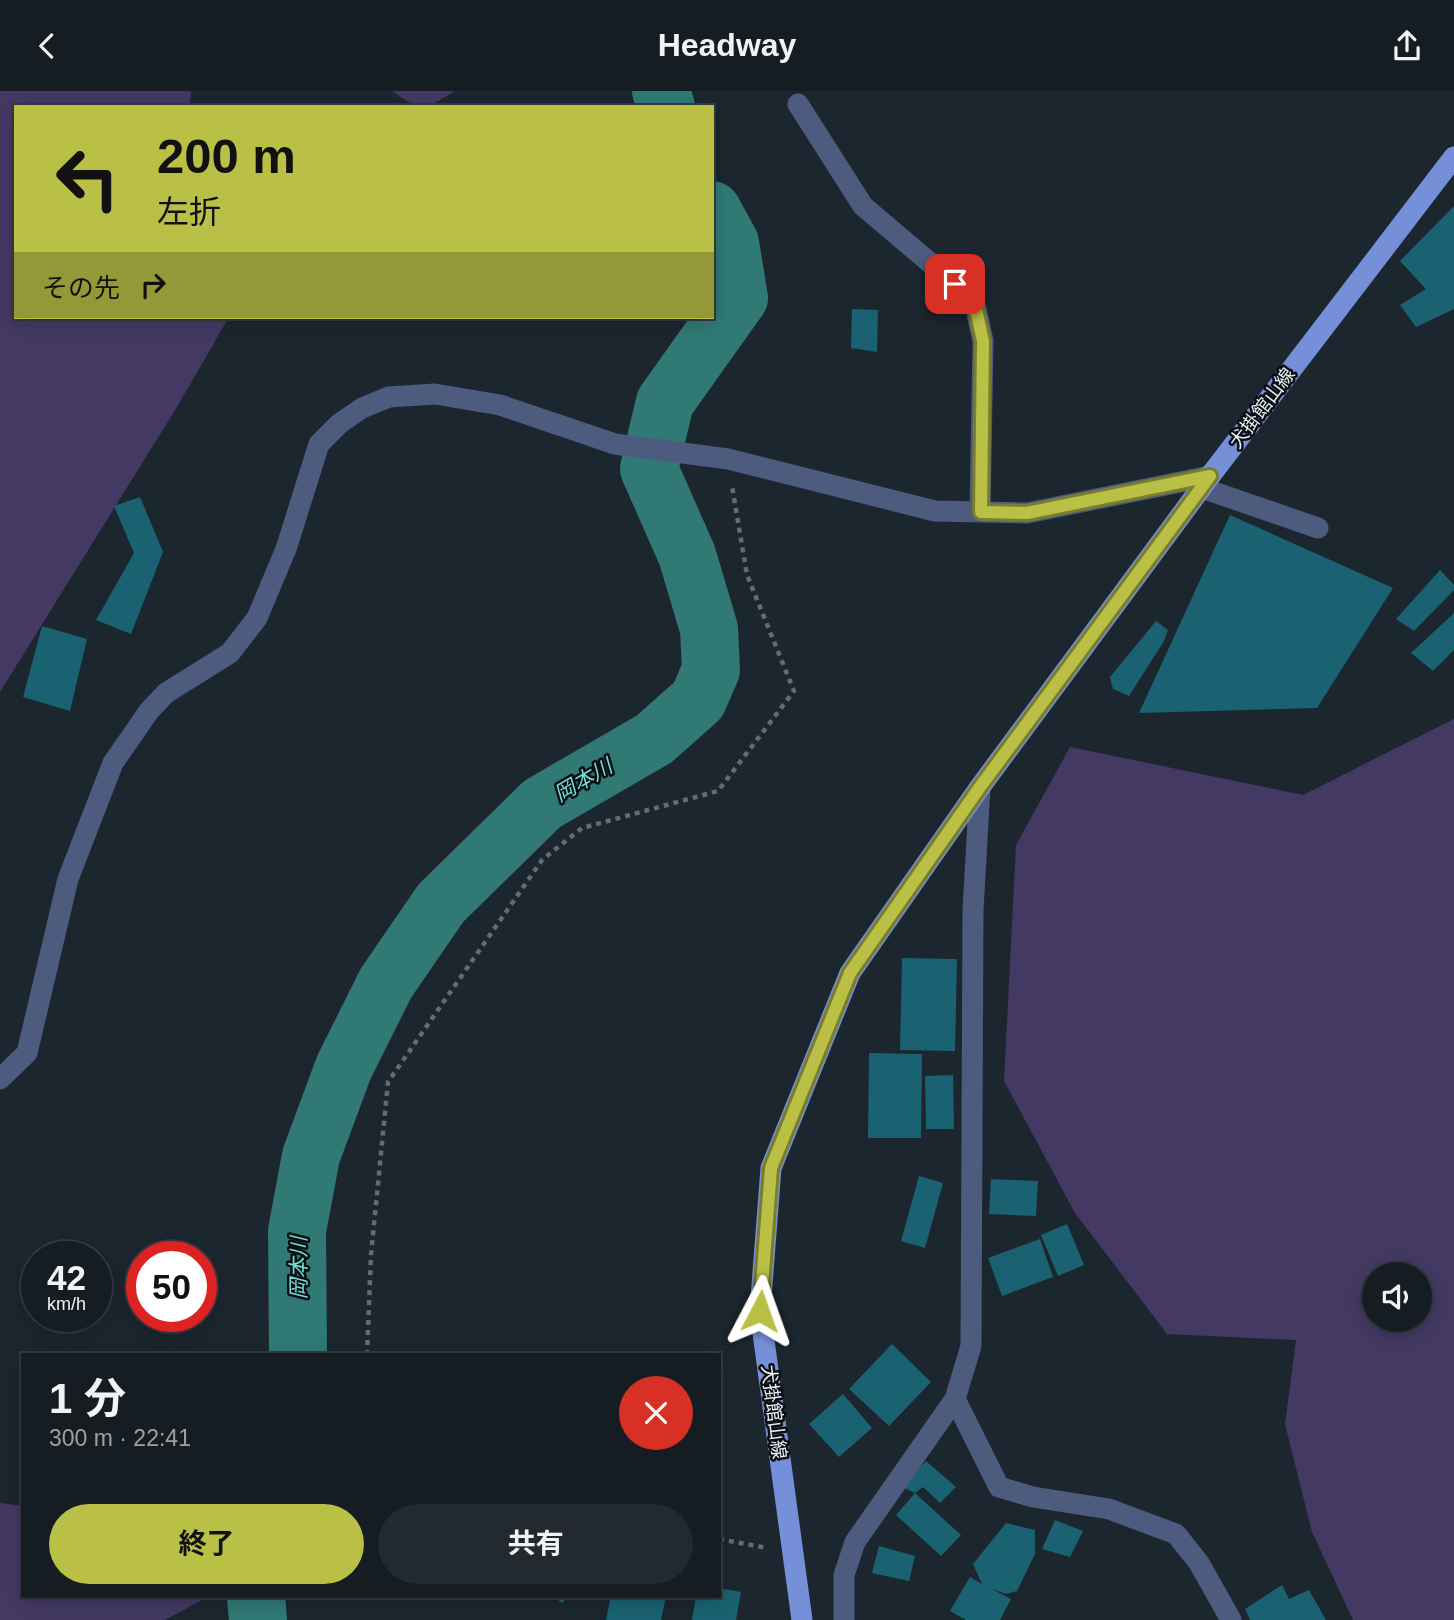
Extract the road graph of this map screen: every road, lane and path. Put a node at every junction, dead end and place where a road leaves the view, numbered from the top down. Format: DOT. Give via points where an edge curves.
graph roads {
  1 [pos="798,104"];
  2 [pos="1454,157"];
  3 [pos="728,459"];
  4 [pos="1206,482"];
  5 [pos="981,512"];
  6 [pos="1318,528"];
  7 [pos="980,787"];
  8 [pos="0,1079"];
  9 [pos="367,1353"];
  10 [pos="955,1399"];
  11 [pos="721,1539"];
  12 [pos="792,1552"];
  13 [pos="802,1620"];
  14 [pos="844,1620"];
  15 [pos="1231,1620"];
  1 -- 5 [label="street" via="863,206 974,300 983,341"];
  2 -- 4 [label="main road, 犬掛館山線"];
  3 -- 5 [label="street" via="935,511"];
  3 -- 8 [label="street" via="615,444 500,405 435,394 389,397 338,424 319,444 286,549 257,618 230,653 166,693 113,763 68,879 27,1053"];
  3 -- 9 [label="path" via="747,575 794,691 718,791 582,828 541,860 388,1082 371,1255"];
  4 -- 5 [label="street" via="1027,513"];
  4 -- 6 [label="street"];
  4 -- 7 [label="main road, 犬掛館山線"];
  7 -- 10 [label="street" via="973,910 971,1346"];
  7 -- 12 [label="main road, 犬掛館山線" via="850,973 771,1168 760,1311"];
  10 -- 14 [label="street" via="855,1542 844,1575"];
  10 -- 15 [label="street" via="999,1487 1109,1509 1176,1534 1199,1563"];
  11 -- 12 [label="path"];
  12 -- 13 [label="main road, 犬掛館山線"];
}
